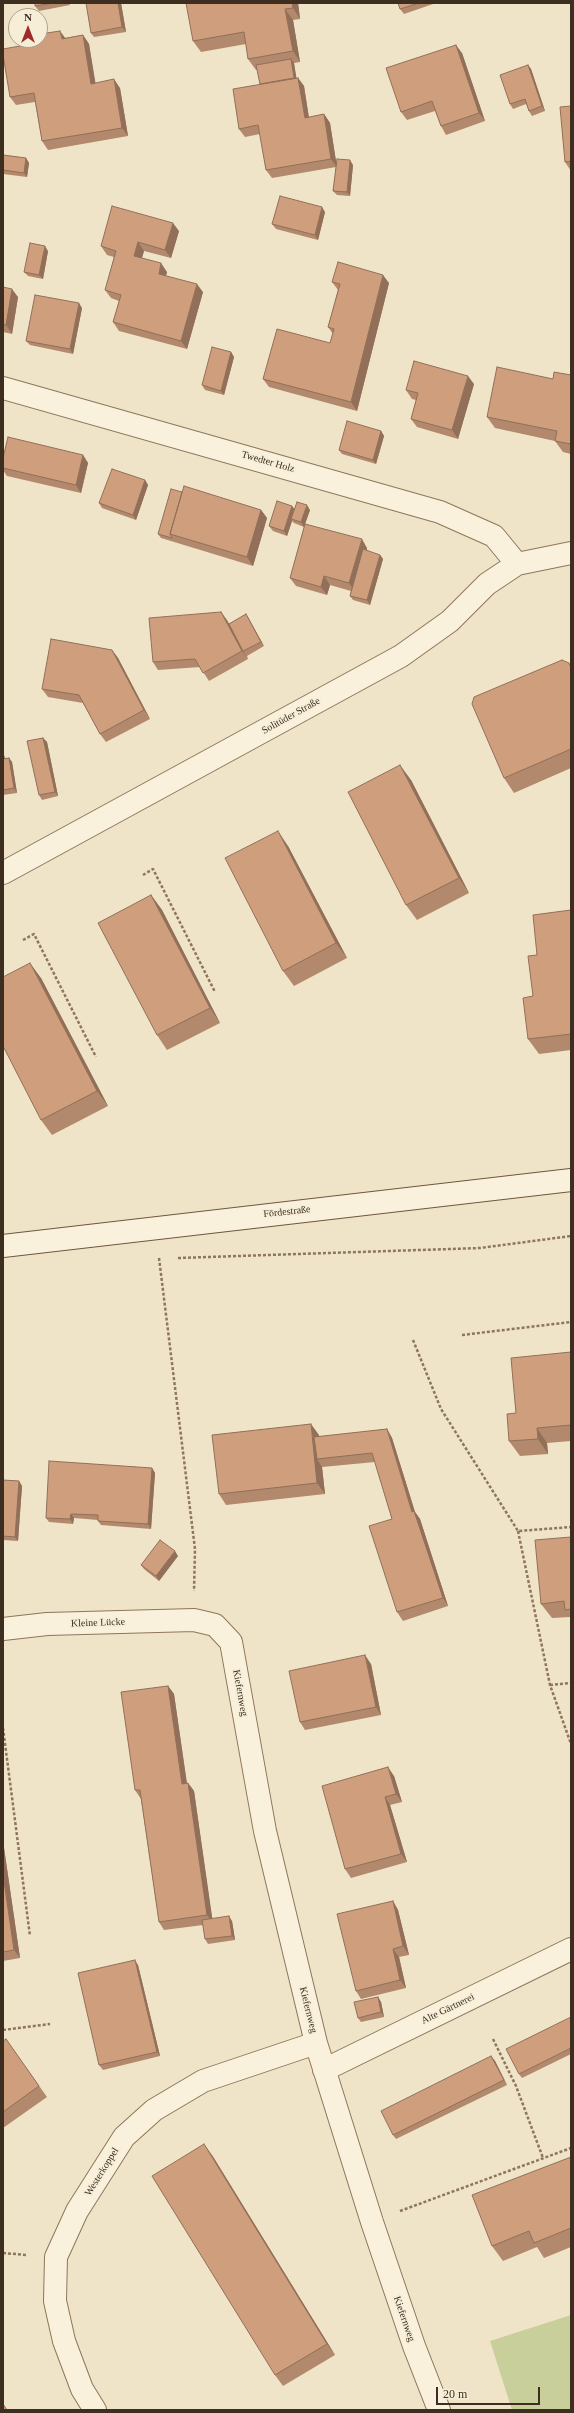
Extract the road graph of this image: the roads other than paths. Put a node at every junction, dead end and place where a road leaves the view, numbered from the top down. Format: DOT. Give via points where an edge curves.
graph roads {
  1 [pos="3,388"];
  2 [pos="571,553"];
  3 [pos="517,564"];
  4 [pos="3,873"];
  5 [pos="571,1180"];
  6 [pos="3,1246"];
  7 [pos="194,1620"];
  8 [pos="3,1629"];
  9 [pos="571,1949"];
  10 [pos="316,2044"];
  11 [pos="324,2070"];
  12 [pos="95,2410"];
  13 [pos="439,2410"];
  1 -- 3 [label="street, Twedter Holz" via="440,512 494,536"];
  2 -- 3 [label="street, Solitüder Straße"];
  3 -- 4 [label="street, Solitüder Straße" via="487,584 450,621 401,656"];
  5 -- 6 [label="street, Fördestraße"];
  7 -- 8 [label="street, Kleine Lücke" via="47,1624"];
  7 -- 10 [label="street, Kiefernweg" via="215,1625 231,1642 265,1831"];
  9 -- 11 [label="street, Alte Gärtnerei"];
  10 -- 11 [label="street, Kiefernweg"];
  10 -- 12 [label="street, Westerkoppel" via="203,2081 154,2110 124,2137 77,2211 56,2257 55,2302 64,2342 82,2389"];
  11 -- 13 [label="street, Kiefernweg" via="372,2222 414,2346"];
}
